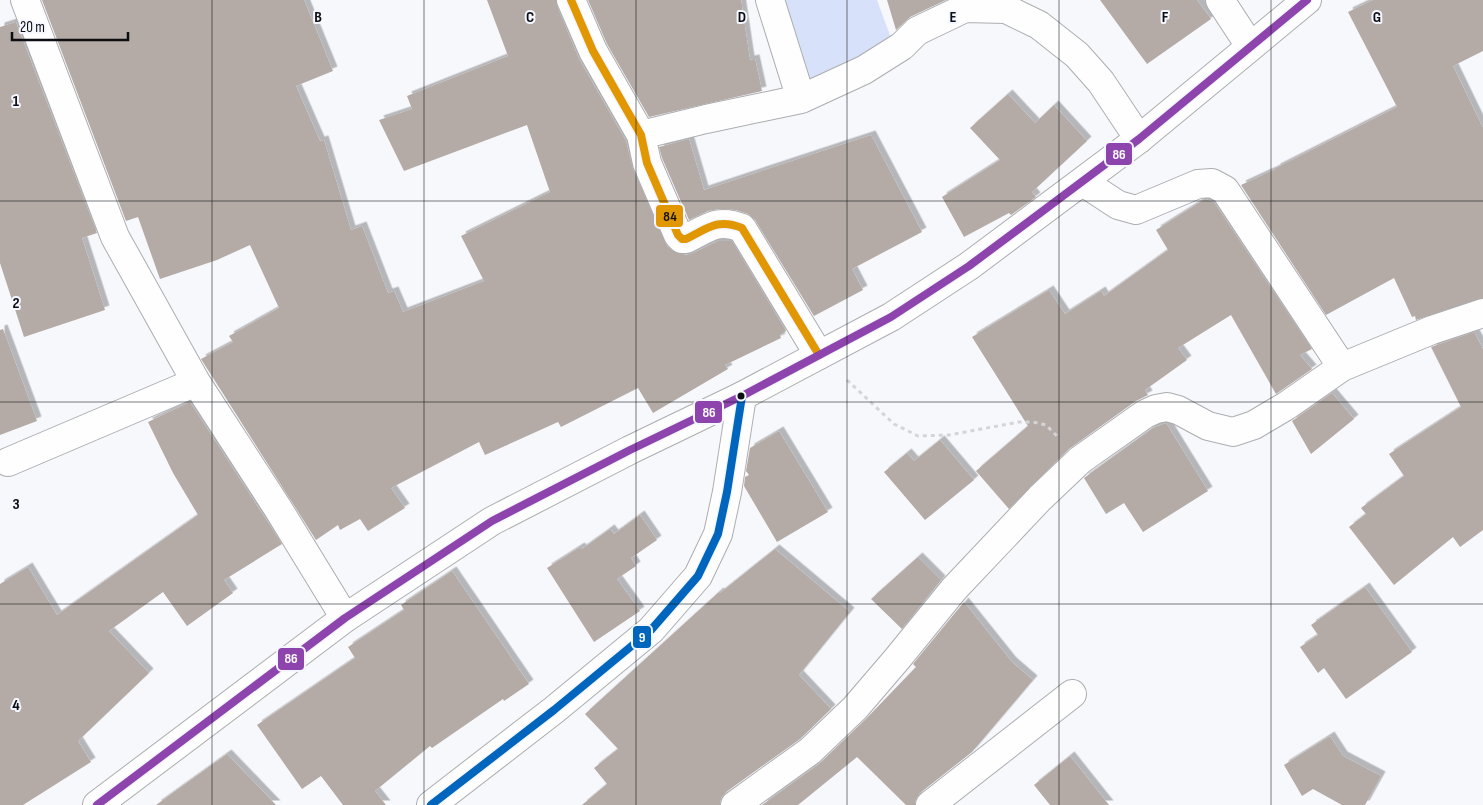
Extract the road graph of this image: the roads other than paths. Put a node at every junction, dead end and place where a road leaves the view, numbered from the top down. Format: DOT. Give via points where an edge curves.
graph roads {
  1 [pos="25,0"];
  2 [pos="571,0"];
  3 [pos="770,0"];
  4 [pos="1220,0"];
  5 [pos="1307,0"];
  6 [pos="1250,46"];
  7 [pos="801,99"];
  8 [pos="640,135"];
  9 [pos="1140,139"];
  10 [pos="1083,182"];
  11 [pos="1483,312"];
  12 [pos="819,355"];
  13 [pos="1342,367"];
  14 [pos="196,382"];
  15 [pos="742,396"];
  16 [pos="8,462"];
  17 [pos="346,618"];
  18 [pos="1072,694"];
  19 [pos="97,805"];
  20 [pos="431,805"];
  21 [pos="735,805"];
  22 [pos="930,805"];
  1 -- 14 [label="street" via="115,237"];
  2 -- 8 [label="street" via="593,51"];
  3 -- 7 [label="street"];
  4 -- 6 [label="street"];
  5 -- 6 [label="street"];
  6 -- 9 [label="street"];
  7 -- 8 [label="street"];
  7 -- 9 [label="street" via="864,70 902,46 917,31 965,8 1006,9 1038,24 1077,56 1101,82"];
  8 -- 12 [label="street" via="647,163 678,235 686,238 719,223 742,228"];
  9 -- 10 [label="street"];
  10 -- 12 [label="street" via="969,266 891,317"];
  10 -- 13 [label="street" via="1118,205 1136,210 1198,184 1212,183 1225,190"];
  11 -- 13 [label="street"];
  12 -- 15 [label="street"];
  13 -- 21 [label="street" via="1254,426 1233,432 1208,426 1178,410 1156,409 1080,460 954,589 855,708 810,751"];
  14 -- 16 [label="street"];
  14 -- 17 [label="street"];
  15 -- 17 [label="street" via="492,521"];
  15 -- 20 [label="street" via="718,534 698,576 651,630"];
  17 -- 19 [label="street"];
  18 -- 22 [label="street"];
}
